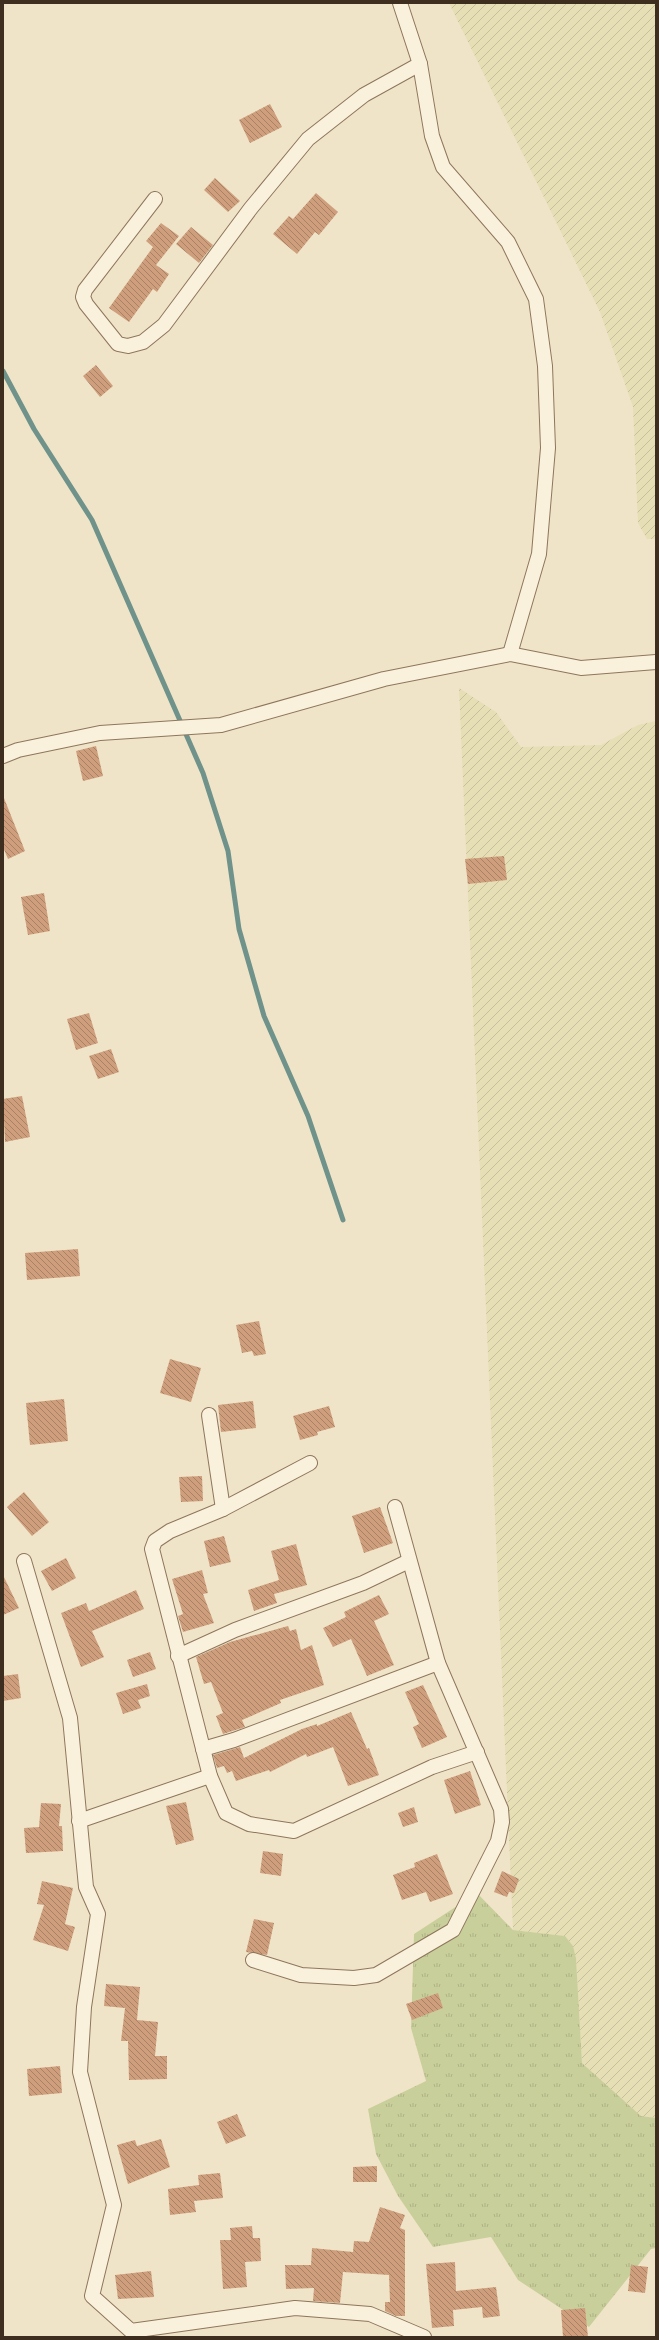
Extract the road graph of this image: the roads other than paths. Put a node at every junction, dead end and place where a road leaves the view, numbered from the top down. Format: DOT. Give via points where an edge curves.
graph roads {
  1 [pos="400,3"];
  2 [pos="420,64"];
  3 [pos="155,198"];
  4 [pos="510,654"];
  5 [pos="656,662"];
  6 [pos="3,756"];
  7 [pos="210,1415"];
  8 [pos="310,1463"];
  9 [pos="395,1507"];
  10 [pos="223,1509"];
  11 [pos="24,1561"];
  12 [pos="409,1561"];
  13 [pos="178,1656"];
  14 [pos="438,1663"];
  15 [pos="202,1749"];
  16 [pos="477,1752"];
  17 [pos="210,1776"];
  18 [pos="79,1821"];
  19 [pos="253,1960"];
  20 [pos="424,2337"];
  1 -- 2 [label="street"];
  2 -- 3 [label="street" via="364,95 308,139 252,208 164,326 143,342 128,346 118,344 83,297 85,290"];
  2 -- 4 [label="street" via="432,136 443,167 508,242 536,299 545,366 548,448 539,554"];
  4 -- 5 [label="street" via="581,668"];
  4 -- 6 [label="street" via="384,679 221,725 100,733 18,750"];
  7 -- 10 [label="street"];
  8 -- 10 [label="street"];
  9 -- 12 [label="street"];
  10 -- 13 [label="street" via="170,1531 155,1541 152,1549"];
  11 -- 18 [label="street" via="70,1718"];
  12 -- 13 [label="street" via="363,1583 235,1630"];
  12 -- 14 [label="street"];
  13 -- 15 [label="street"];
  14 -- 15 [label="street" via="234,1740"];
  14 -- 16 [label="street"];
  15 -- 17 [label="street"];
  16 -- 17 [label="street" via="432,1767 294,1831 249,1824 226,1813"];
  16 -- 19 [label="street" via="501,1809 502,1822 498,1841 452,1930 376,1975 354,1978 301,1975"];
  17 -- 18 [label="street"];
  18 -- 20 [label="street" via="86,1887 98,1914 84,2007 80,2072 114,2205 92,2296 131,2331 295,2308 370,2314"];
}
